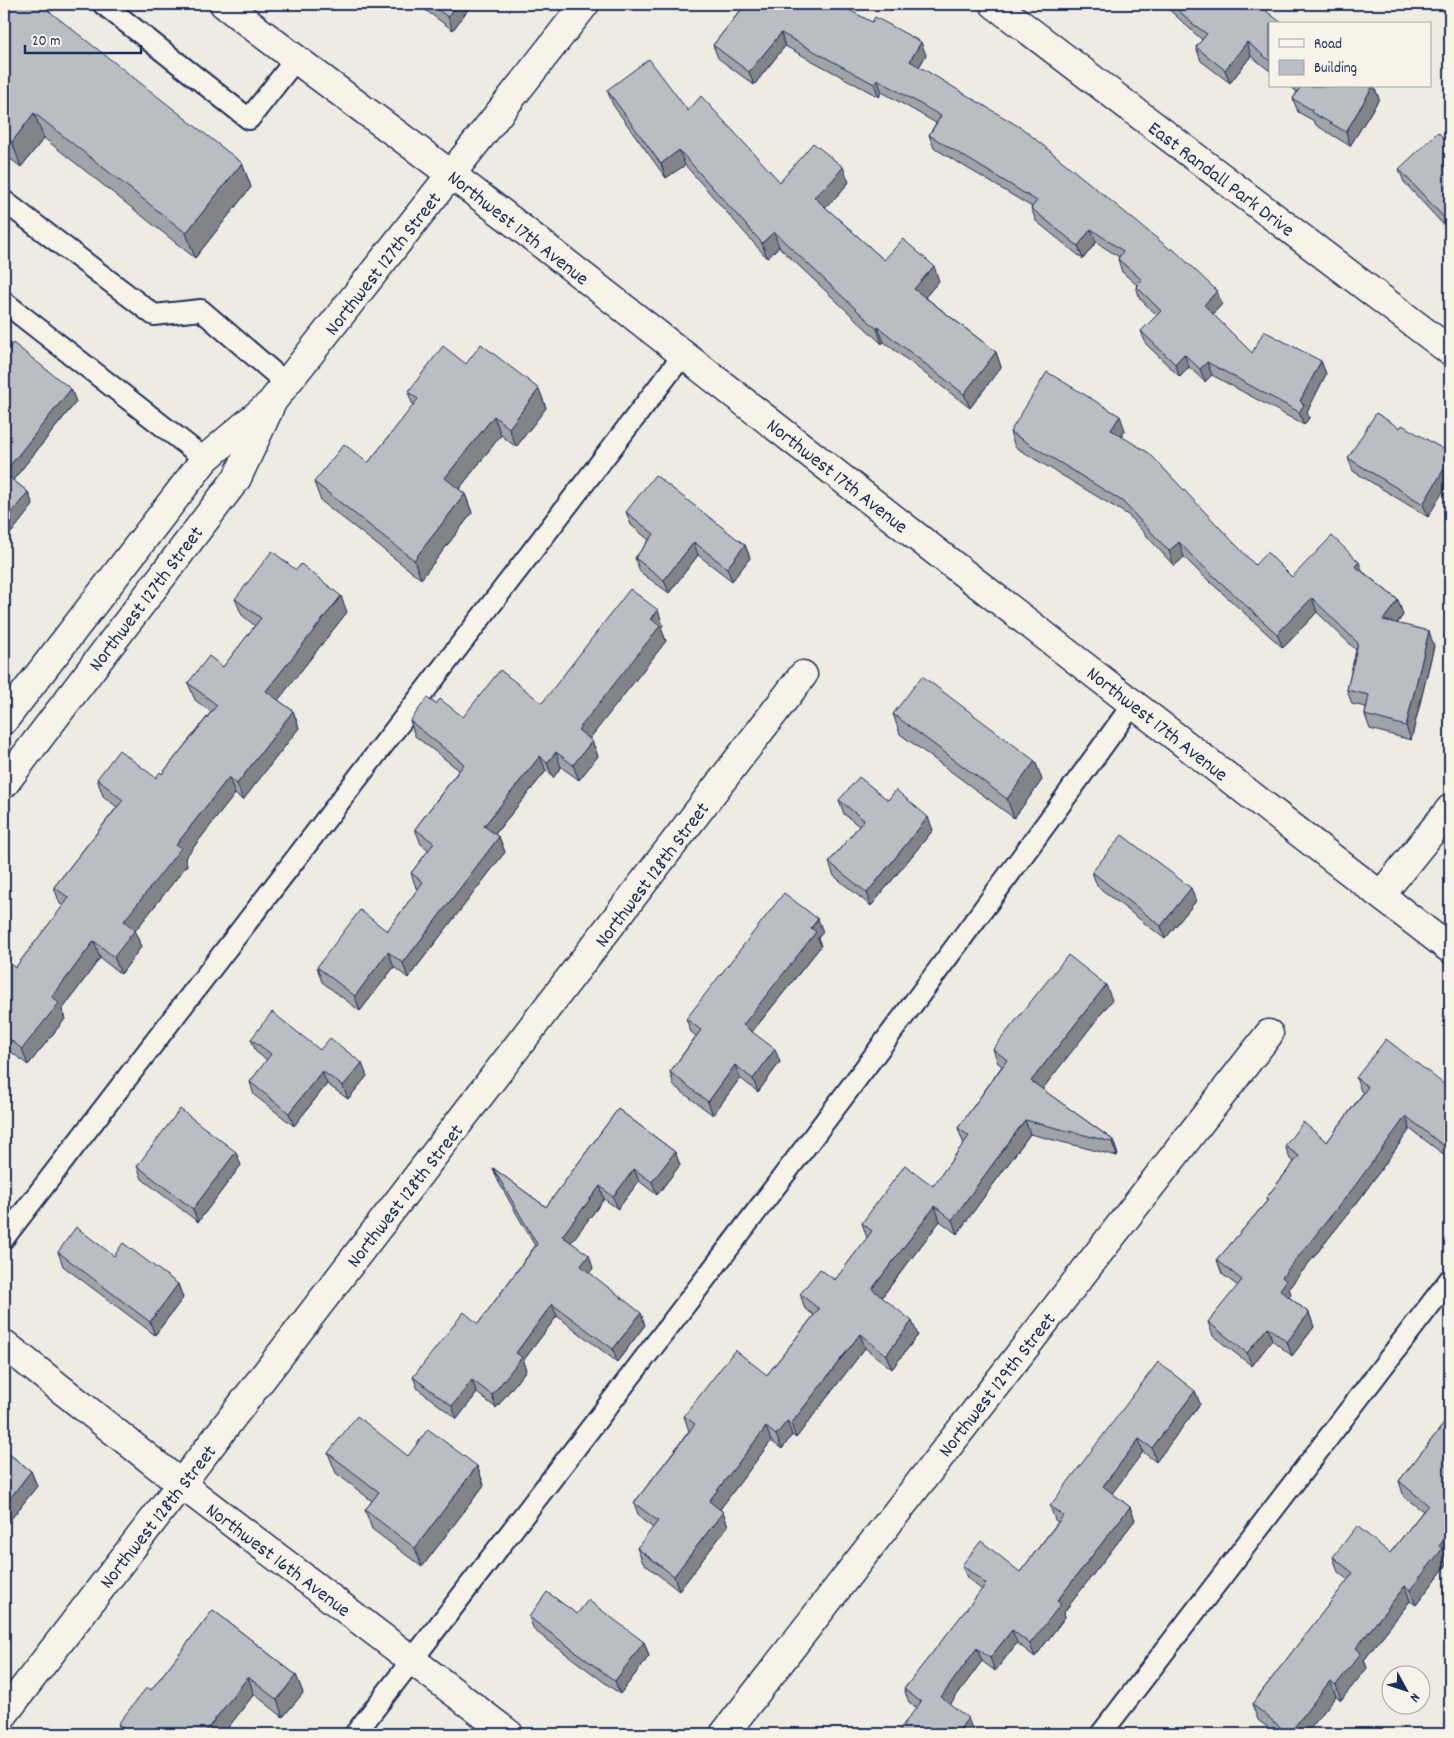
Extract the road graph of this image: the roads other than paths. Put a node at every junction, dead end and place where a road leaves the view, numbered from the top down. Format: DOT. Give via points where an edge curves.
graph roads {
  1 [pos="103,4"];
  2 [pos="224,4"];
  3 [pos="585,4"];
  4 [pos="994,4"];
  5 [pos="295,60"];
  6 [pos="452,174"];
  7 [pos="4,201"];
  8 [pos="4,302"];
  9 [pos="1450,351"];
  10 [pos="683,355"];
  11 [pos="279,393"];
  12 [pos="205,459"];
  13 [pos="803,675"];
  14 [pos="1133,704"];
  15 [pos="4,720"];
  16 [pos="4,784"];
  17 [pos="1450,809"];
  18 [pos="1381,895"];
  19 [pos="1450,949"];
  20 [pos="1268,1034"];
  21 [pos="4,1238"];
  22 [pos="1450,1279"];
  23 [pos="4,1344"];
  24 [pos="181,1484"];
  25 [pos="412,1660"];
  26 [pos="4,1714"];
  27 [pos="355,1734"];
  28 [pos="509,1734"];
  29 [pos="724,1734"];
  30 [pos="1101,1734"];
  1 -- 5 [label="lane" via="249,118"];
  2 -- 5 [label="street, Northwest 17th Avenue"];
  3 -- 6 [label="street, Northwest 127th Street"];
  4 -- 9 [label="street, East Randall Park Drive"];
  5 -- 6 [label="street, Northwest 17th Avenue"];
  6 -- 10 [label="street, Northwest 17th Avenue"];
  6 -- 11 [label="street, Northwest 127th Street"];
  7 -- 11 [label="lane" via="154,315 201,310"];
  8 -- 12 [label="lane"];
  10 -- 14 [label="street, Northwest 17th Avenue"];
  10 -- 21 [label="lane"];
  11 -- 12 [label="street, Northwest 127th Street"];
  11 -- 16 [label="street, Northwest 127th Street" via="237,478"];
  12 -- 15 [label="street, Northwest 127th Street"];
  13 -- 24 [label="street, Northwest 128th Street"];
  14 -- 18 [label="street, Northwest 17th Avenue"];
  14 -- 25 [label="lane" via="989,904 726,1253"];
  17 -- 18 [label="street"];
  18 -- 19 [label="street, Northwest 17th Avenue"];
  20 -- 29 [label="street, Northwest 129th Street"];
  22 -- 30 [label="lane"];
  23 -- 24 [label="street, Northwest 16th Avenue"];
  24 -- 25 [label="street, Northwest 16th Avenue"];
  24 -- 26 [label="street, Northwest 128th Street"];
  25 -- 27 [label="lane"];
  25 -- 28 [label="street, Northwest 16th Avenue"];
}
